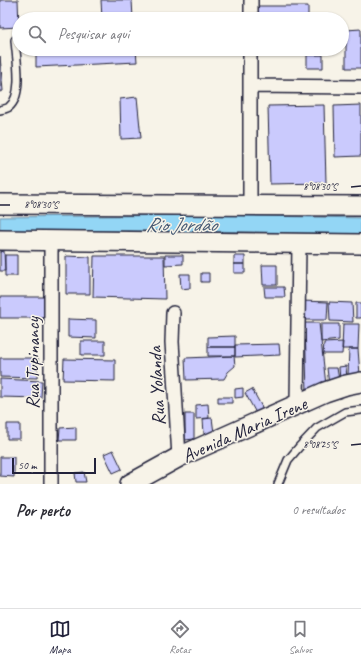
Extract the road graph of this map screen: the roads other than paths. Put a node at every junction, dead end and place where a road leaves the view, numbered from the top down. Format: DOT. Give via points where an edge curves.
graph roads {
  1 [pos="251,0"];
  2 [pos="251,12"];
  3 [pos="16,56"];
  4 [pos="250,56"];
  5 [pos="250,86"];
  6 [pos="361,87"];
  7 [pos="0,110"];
  8 [pos="0,204"];
  9 [pos="250,205"];
  10 [pos="361,206"];
  11 [pos="0,240"];
  12 [pos="50,241"];
  13 [pos="299,243"];
  14 [pos="361,244"];
  15 [pos="173,312"];
  16 [pos="361,382"];
  17 [pos="297,404"];
  18 [pos="361,410"];
  19 [pos="179,458"];
  20 [pos="51,484"];
  21 [pos="130,484"];
  22 [pos="278,484"];
  1 -- 2 [label="street"];
  3 -- 7 [label="lane" via="17,94 8,108"];
  4 -- 5 [label="street"];
  5 -- 6 [label="street"];
  5 -- 9 [label="street"];
  8 -- 9 [label="street"];
  9 -- 10 [label="street"];
  11 -- 12 [label="street"];
  12 -- 13 [label="street"];
  12 -- 20 [label="street, Rua Tupinancy"];
  13 -- 14 [label="street"];
  13 -- 17 [label="street"];
  15 -- 19 [label="street, Rua Yolanda" via="172,342"];
  16 -- 17 [label="street, Avenida Maria Irene" via="325,392"];
  17 -- 19 [label="street, Avenida Maria Irene"];
  18 -- 22 [label="lane" via="345,412 318,428 288,460"];
  19 -- 21 [label="street, Avenida Maria Irene"];
}
